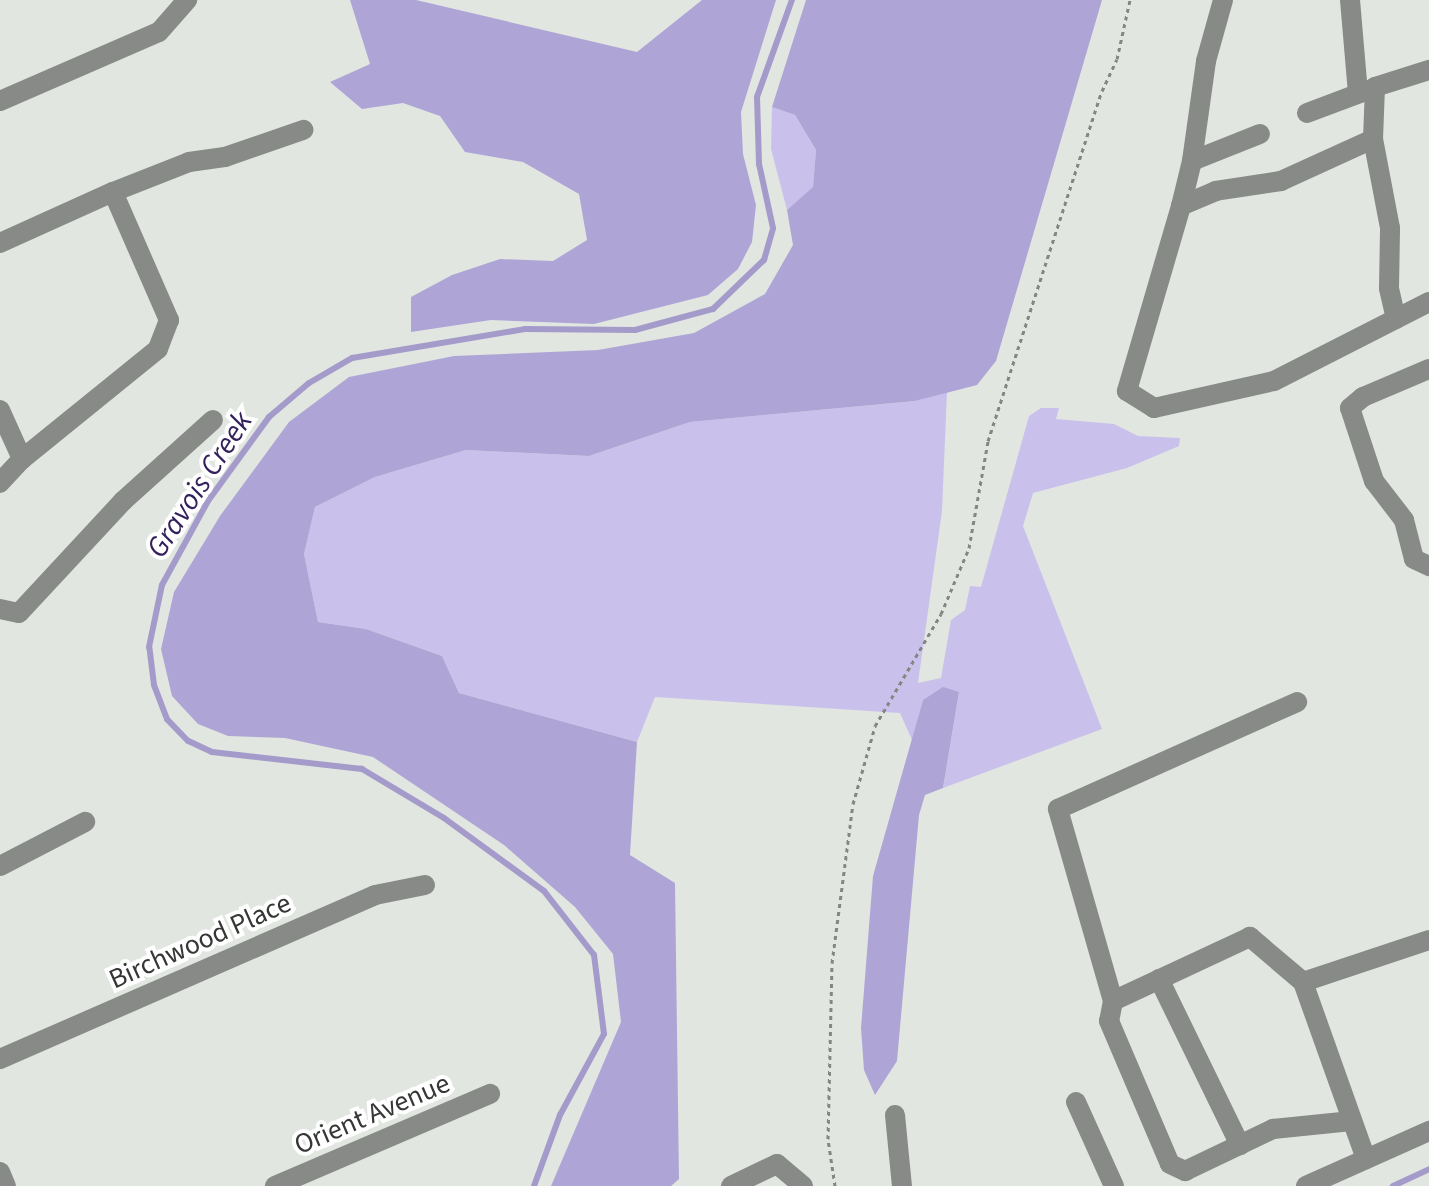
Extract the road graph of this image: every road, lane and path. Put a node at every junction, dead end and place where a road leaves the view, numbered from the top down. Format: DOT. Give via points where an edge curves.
graph roads {
  1 [pos="187,0"];
  2 [pos="1130,0"];
  3 [pos="1223,0"];
  4 [pos="1350,0"];
  5 [pos="1429,70"];
  6 [pos="1366,91"];
  7 [pos="0,101"];
  8 [pos="1307,113"];
  9 [pos="303,130"];
  10 [pos="1260,134"];
  11 [pos="1373,139"];
  12 [pos="1192,161"];
  13 [pos="113,192"];
  14 [pos="1181,206"];
  15 [pos="0,243"];
  16 [pos="1429,302"];
  17 [pos="1396,319"];
  18 [pos="1429,369"];
  19 [pos="0,410"];
  20 [pos="213,420"];
  21 [pos="22,459"];
  22 [pos="0,483"];
  23 [pos="1429,566"];
  24 [pos="0,609"];
  25 [pos="1297,702"];
  26 [pos="85,822"];
  27 [pos="0,866"];
  28 [pos="425,885"];
  29 [pos="1429,940"];
  30 [pos="1159,979"];
  31 [pos="1303,982"];
  32 [pos="1113,1001"];
  33 [pos="0,1059"];
  34 [pos="490,1094"];
  35 [pos="1076,1102"];
  36 [pos="895,1115"];
  37 [pos="1352,1121"];
  38 [pos="1429,1131"];
  39 [pos="1240,1145"];
  40 [pos="1366,1159"];
  41 [pos="0,1172"];
  42 [pos="6,1186"];
  43 [pos="275,1186"];
  44 [pos="731,1186"];
  45 [pos="803,1186"];
  46 [pos="835,1186"];
  47 [pos="902,1186"];
  48 [pos="1114,1186"];
  49 [pos="1306,1186"];
  1 -- 7 [label="street" via="159,32"];
  2 -- 46 [label="path" via="1117,59 1097,104 988,441 969,548 941,614 875,726 853,804 832,963 828,1139"];
  3 -- 12 [label="street" via="1206,61"];
  4 -- 6 [label="street"];
  5 -- 6 [label="street"];
  6 -- 8 [label="street"];
  6 -- 11 [label="street"];
  9 -- 13 [label="street" via="225,157 164,170"];
  10 -- 12 [label="street"];
  11 -- 14 [label="street" via="1281,181 1216,191"];
  11 -- 17 [label="street" via="1390,228 1389,288"];
  12 -- 14 [label="street"];
  13 -- 15 [label="street"];
  13 -- 21 [label="street" via="166,307 168,328 143,364"];
  14 -- 17 [label="street" via="1127,391 1154,408 1274,381"];
  16 -- 17 [label="street"];
  18 -- 23 [label="street" via="1363,397 1350,408 1374,481 1404,520 1414,559"];
  19 -- 21 [label="street"];
  20 -- 24 [label="street" via="123,501 19,613"];
  21 -- 22 [label="street"];
  25 -- 32 [label="street" via="1058,809"];
  26 -- 27 [label="street"];
  28 -- 33 [label="street, Birchwood Place" via="375,895"];
  29 -- 31 [label="street"];
  30 -- 31 [label="street" via="1250,937"];
  30 -- 32 [label="street"];
  30 -- 39 [label="street"];
  31 -- 37 [label="street"];
  32 -- 39 [label="street" via="1109,1021 1170,1164 1185,1171"];
  34 -- 43 [label="street, Orient Avenue"];
  35 -- 48 [label="street"];
  36 -- 47 [label="street"];
  37 -- 39 [label="street" via="1273,1129"];
  37 -- 40 [label="street"];
  38 -- 40 [label="street"];
  40 -- 49 [label="street"];
  41 -- 42 [label="street"];
  44 -- 45 [label="street" via="777,1164"];
}
